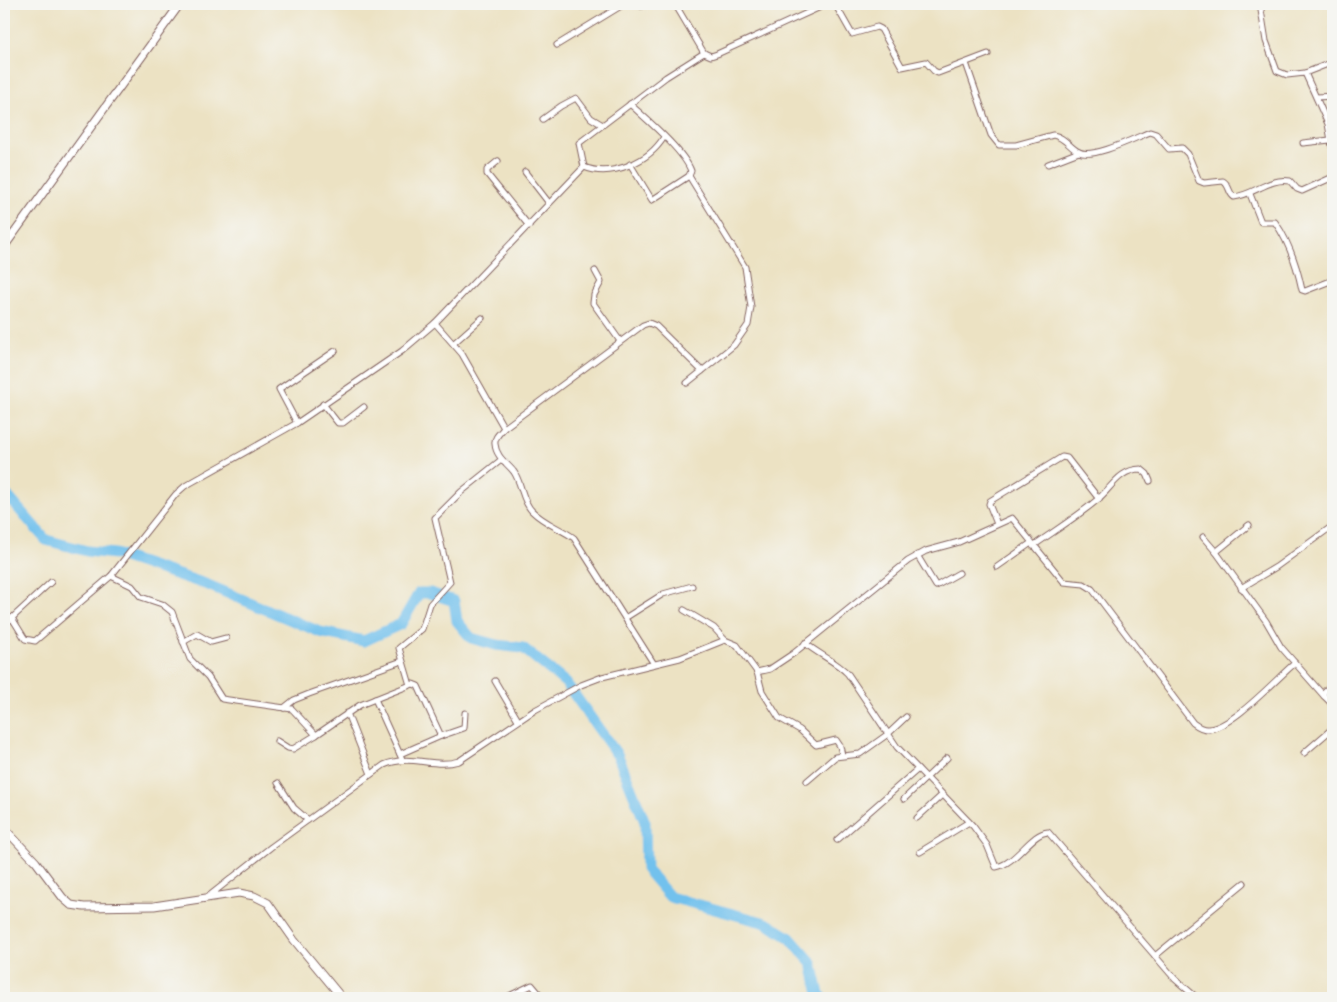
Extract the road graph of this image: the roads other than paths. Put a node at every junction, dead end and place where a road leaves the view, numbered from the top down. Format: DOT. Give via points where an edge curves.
graph roads {
  1 [pos="180,4"];
  2 [pos="624,4"];
  3 [pos="636,4"];
  4 [pos="649,4"];
  5 [pos="675,4"];
  6 [pos="827,4"];
  7 [pos="835,4"];
  8 [pos="1260,4"];
  9 [pos="557,45"];
  10 [pos="704,54"];
  11 [pos="988,54"];
  12 [pos="1333,62"];
  13 [pos="966,63"];
  14 [pos="1304,73"];
  15 [pos="1333,96"];
  16 [pos="1317,97"];
  17 [pos="630,104"];
  18 [pos="543,119"];
  19 [pos="601,124"];
  20 [pos="1330,124"];
  21 [pos="664,137"];
  22 [pos="1330,140"];
  23 [pos="1303,143"];
  24 [pos="1333,151"];
  25 [pos="1079,152"];
  26 [pos="498,162"];
  27 [pos="630,164"];
  28 [pos="1048,164"];
  29 [pos="584,167"];
  30 [pos="526,172"];
  31 [pos="689,176"];
  32 [pos="1333,177"];
  33 [pos="1250,194"];
  34 [pos="550,203"];
  35 [pos="529,226"];
  36 [pos="4,247"];
  37 [pos="595,271"];
  38 [pos="1333,280"];
  39 [pos="482,318"];
  40 [pos="435,323"];
  41 [pos="620,342"];
  42 [pos="454,343"];
  43 [pos="335,351"];
  44 [pos="702,371"];
  45 [pos="687,383"];
  46 [pos="323,404"];
  47 [pos="364,407"];
  48 [pos="297,423"];
  49 [pos="504,428"];
  50 [pos="502,460"];
  51 [pos="1150,482"];
  52 [pos="1099,499"];
  53 [pos="997,524"];
  54 [pos="1249,524"];
  55 [pos="1331,527"];
  56 [pos="1203,537"];
  57 [pos="1032,544"];
  58 [pos="1216,552"];
  59 [pos="917,555"];
  60 [pos="997,567"];
  61 [pos="959,573"];
  62 [pos="111,576"];
  63 [pos="51,582"];
  64 [pos="692,586"];
  65 [pos="1241,588"];
  66 [pos="684,610"];
  67 [pos="12,618"];
  68 [pos="625,618"];
  69 [pos="4,624"];
  70 [pos="226,638"];
  71 [pos="725,640"];
  72 [pos="183,642"];
  73 [pos="806,643"];
  74 [pos="402,661"];
  75 [pos="1295,663"];
  76 [pos="654,664"];
  77 [pos="757,672"];
  78 [pos="495,681"];
  79 [pos="1333,683"];
  80 [pos="410,685"];
  81 [pos="1324,696"];
  82 [pos="375,699"];
  83 [pos="1333,705"];
  84 [pos="283,708"];
  85 [pos="347,713"];
  86 [pos="465,713"];
  87 [pos="906,716"];
  88 [pos="518,720"];
  89 [pos="1333,728"];
  90 [pos="888,734"];
  91 [pos="316,735"];
  92 [pos="442,736"];
  93 [pos="277,741"];
  94 [pos="1304,753"];
  95 [pos="842,755"];
  96 [pos="401,756"];
  97 [pos="947,758"];
  98 [pos="918,768"];
  99 [pos="371,774"];
  100 [pos="927,778"];
  101 [pos="807,781"];
  102 [pos="278,783"];
  103 [pos="942,795"];
  104 [pos="904,799"];
  105 [pos="917,818"];
  106 [pos="308,820"];
  107 [pos="969,822"];
  108 [pos="4,828"];
  109 [pos="837,840"];
  110 [pos="920,852"];
  111 [pos="1244,883"];
  112 [pos="209,896"];
  113 [pos="1155,956"];
  114 [pos="342,998"];
  115 [pos="505,998"];
  116 [pos="542,998"];
  117 [pos="1197,998"];
  1 -- 36 [label="street"];
  2 -- 9 [label="street"];
  3 -- 4 [label="street"];
  5 -- 10 [label="street"];
  6 -- 10 [label="street" via="717,54"];
  7 -- 13 [label="street" via="852,34 876,27 881,29 902,67 926,62 938,72"];
  8 -- 14 [label="street" via="1266,41 1277,70 1287,75"];
  10 -- 17 [label="street"];
  11 -- 13 [label="street"];
  12 -- 14 [label="street"];
  13 -- 25 [label="street" via="991,135 999,145 1016,145 1053,135"];
  14 -- 16 [label="street"];
  15 -- 16 [label="street"];
  16 -- 20 [label="street"];
  17 -- 19 [label="street"];
  17 -- 21 [label="street"];
  18 -- 19 [label="street" via="576,98 591,118"];
  19 -- 29 [label="street" via="578,143"];
  20 -- 22 [label="street"];
  21 -- 27 [label="street" via="652,151"];
  21 -- 31 [label="street" via="689,165"];
  22 -- 23 [label="street"];
  22 -- 24 [label="street"];
  25 -- 28 [label="street"];
  25 -- 33 [label="street" via="1091,154 1150,132 1156,134 1169,149 1182,148 1188,154 1199,181 1204,184 1223,181 1234,197"];
  26 -- 35 [label="street" via="487,170 487,174"];
  27 -- 29 [label="street" via="608,171"];
  27 -- 31 [label="street" via="652,200"];
  29 -- 34 [label="street"];
  30 -- 34 [label="street"];
  31 -- 44 [label="street" via="745,267 752,307 748,325 734,345"];
  32 -- 33 [label="street" via="1302,191 1290,181 1272,182"];
  33 -- 38 [label="street" via="1261,222 1275,222 1279,228 1294,260 1302,290"];
  34 -- 35 [label="street"];
  35 -- 40 [label="street"];
  37 -- 41 [label="street" via="601,282 593,302"];
  39 -- 42 [label="street"];
  40 -- 42 [label="street"];
  40 -- 46 [label="street" via="394,357"];
  41 -- 44 [label="street" via="650,323"];
  41 -- 49 [label="street"];
  42 -- 49 [label="street" via="474,372"];
  43 -- 48 [label="street" via="278,389"];
  44 -- 45 [label="street"];
  46 -- 47 [label="street" via="338,423 343,423"];
  46 -- 48 [label="street"];
  48 -- 62 [label="street" via="185,486"];
  49 -- 50 [label="street" via="494,445"];
  50 -- 68 [label="street" via="514,473 531,509 547,524 574,538"];
  50 -- 74 [label="street" via="461,492 435,518 450,582 434,599 426,613 424,626 399,648"];
  51 -- 52 [label="street" via="1144,471 1136,470 1114,481"];
  52 -- 53 [label="street" via="1067,458 1062,457 990,501 988,504"];
  52 -- 57 [label="street"];
  53 -- 57 [label="street" via="1015,519"];
  53 -- 59 [label="street" via="959,542"];
  54 -- 58 [label="street"];
  55 -- 65 [label="street"];
  56 -- 58 [label="street"];
  57 -- 60 [label="street"];
  57 -- 75 [label="street" via="1064,582 1084,584 1092,589 1199,728 1210,729 1223,724 1247,707"];
  58 -- 65 [label="street"];
  59 -- 61 [label="street" via="936,586"];
  59 -- 73 [label="street"];
  62 -- 67 [label="street" via="35,641 25,639"];
  62 -- 72 [label="street" via="132,586 141,597 169,609"];
  63 -- 67 [label="street"];
  64 -- 68 [label="street" via="663,594"];
  65 -- 75 [label="street"];
  66 -- 71 [label="street" via="714,628"];
  67 -- 69 [label="street"];
  68 -- 76 [label="street"];
  70 -- 72 [label="street" via="212,642 197,634"];
  71 -- 76 [label="street" via="680,658"];
  71 -- 77 [label="street" via="737,645"];
  72 -- 84 [label="street" via="192,663 208,677 222,699"];
  73 -- 77 [label="street" via="770,669"];
  73 -- 90 [label="street" via="848,674"];
  74 -- 80 [label="street"];
  74 -- 84 [label="street" via="309,694"];
  75 -- 81 [label="street"];
  76 -- 88 [label="street" via="581,685"];
  77 -- 95 [label="street" via="769,705 785,723 800,730 816,745 836,740"];
  78 -- 88 [label="street"];
  79 -- 81 [label="street" via="1325,689"];
  80 -- 82 [label="street"];
  80 -- 92 [label="street" via="418,686"];
  81 -- 83 [label="street"];
  82 -- 85 [label="street"];
  82 -- 96 [label="street"];
  84 -- 91 [label="street" via="296,711"];
  85 -- 91 [label="street"];
  85 -- 99 [label="street"];
  86 -- 92 [label="street" via="464,728"];
  87 -- 90 [label="street"];
  88 -- 96 [label="street" via="459,761 448,763"];
  89 -- 94 [label="street"];
  90 -- 95 [label="street" via="860,754"];
  90 -- 98 [label="street"];
  91 -- 93 [label="street" via="293,749"];
  92 -- 96 [label="street"];
  95 -- 101 [label="street" via="831,760"];
  96 -- 99 [label="street"];
  97 -- 100 [label="street"];
  98 -- 100 [label="street"];
  98 -- 109 [label="street"];
  99 -- 106 [label="street"];
  100 -- 103 [label="street"];
  100 -- 104 [label="street"];
  102 -- 106 [label="street" via="294,808"];
  103 -- 105 [label="street"];
  103 -- 107 [label="street"];
  106 -- 112 [label="street"];
  107 -- 110 [label="street"];
  107 -- 113 [label="street" via="987,845 996,867 1016,856 1040,834 1048,832"];
  108 -- 112 [label="street" via="72,905 154,906"];
  111 -- 113 [label="street"];
  112 -- 114 [label="street" via="246,893 268,903"];
  113 -- 117 [label="street"];
  115 -- 116 [label="street" via="532,985"];
}
